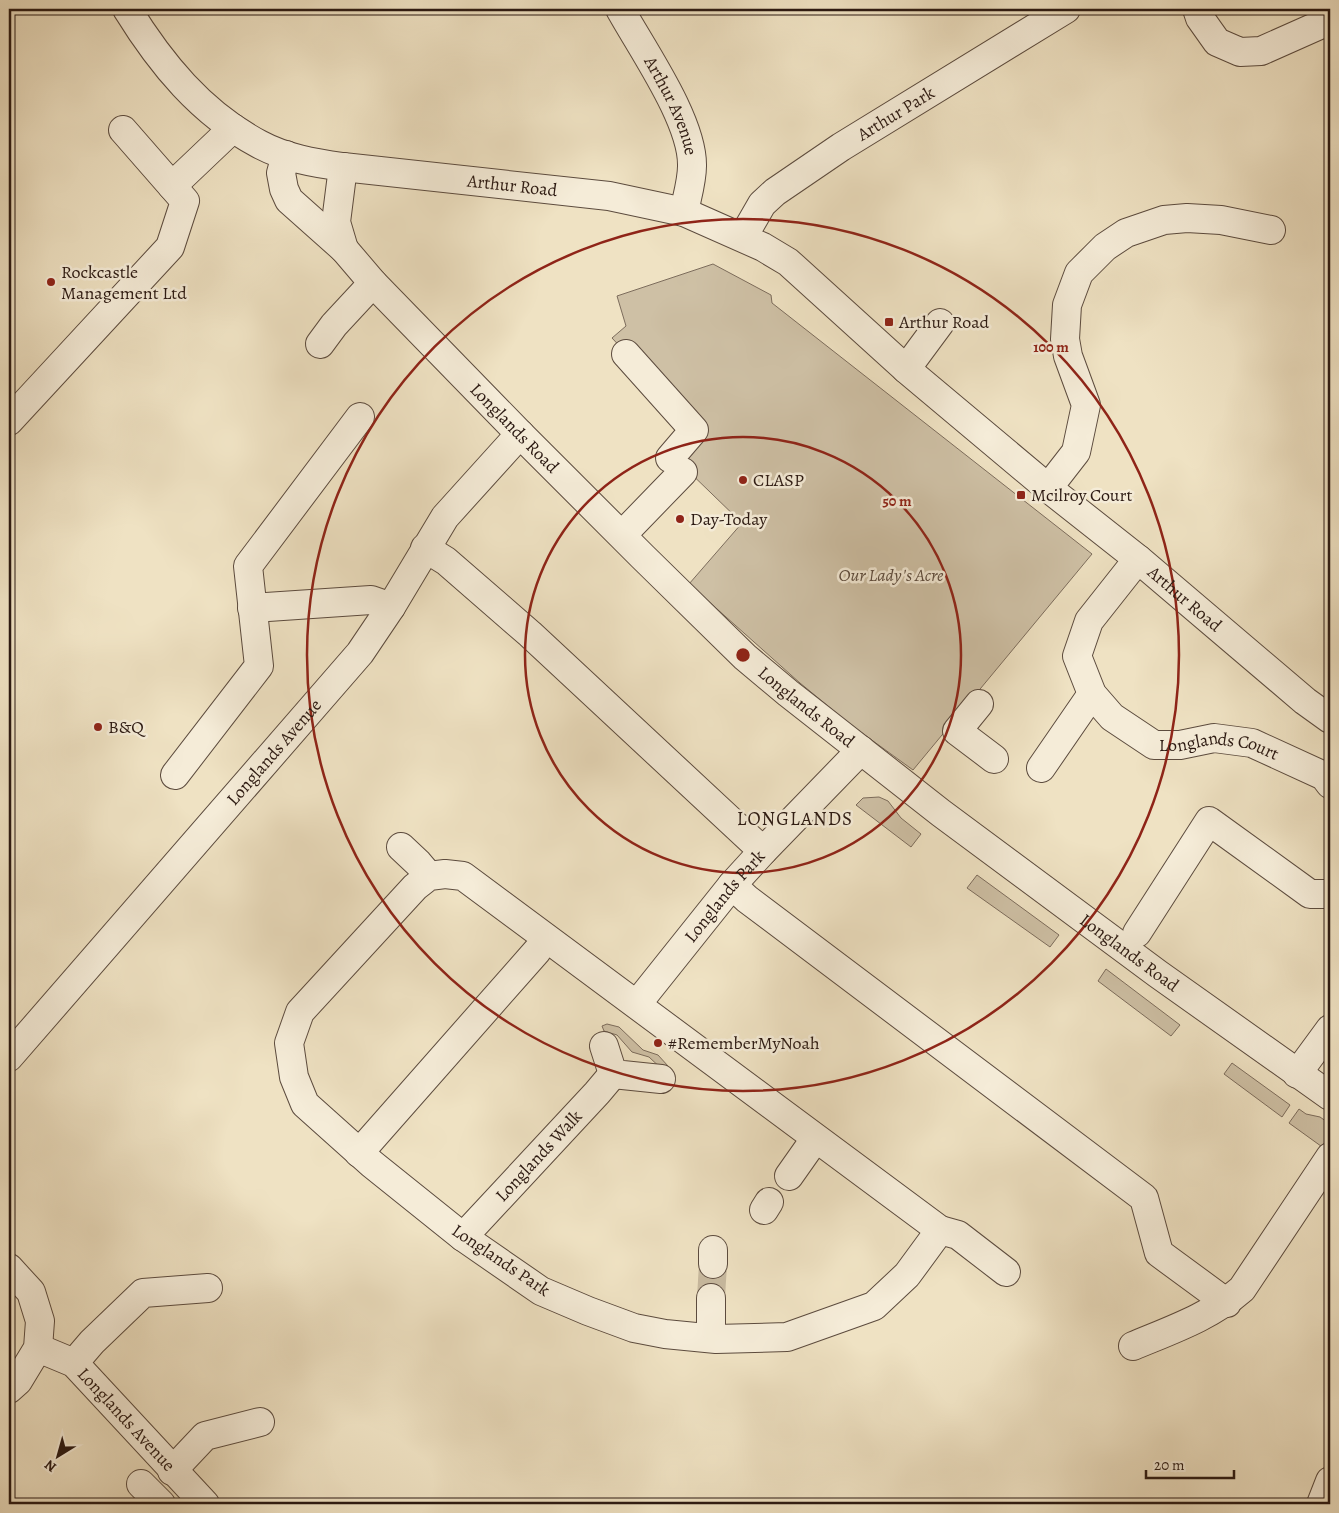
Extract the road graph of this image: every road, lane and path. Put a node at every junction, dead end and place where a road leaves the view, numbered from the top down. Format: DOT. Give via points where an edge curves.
graph roads {
  1 [pos="127,9"];
  2 [pos="620,9"];
  3 [pos="1066,9"];
  4 [pos="1197,9"];
  5 [pos="1330,23"];
  6 [pos="224,122"];
  7 [pos="123,130"];
  8 [pos="286,155"];
  9 [pos="343,167"];
  10 [pos="172,186"];
  11 [pos="684,212"];
  12 [pos="1271,230"];
  13 [pos="743,237"];
  14 [pos="344,249"];
  15 [pos="373,284"];
  16 [pos="940,323"];
  17 [pos="320,344"];
  18 [pos="626,354"];
  19 [pos="906,369"];
  20 [pos="360,417"];
  21 [pos="9,422"];
  22 [pos="520,434"];
  23 [pos="1048,488"];
  24 [pos="622,535"];
  25 [pos="425,548"];
  26 [pos="1138,559"];
  27 [pos="390,607"];
  28 [pos="252,608"];
  29 [pos="1092,694"];
  30 [pos="979,704"];
  31 [pos="1330,719"];
  32 [pos="861,750"];
  33 [pos="994,759"];
  34 [pos="1041,768"];
  35 [pos="175,775"];
  36 [pos="1330,784"];
  37 [pos="401,847"];
  38 [pos="763,851"];
  39 [pos="429,876"];
  40 [pos="732,885"];
  41 [pos="1330,894"];
  42 [pos="1137,933"];
  43 [pos="537,951"];
  44 [pos="637,1004"];
  45 [pos="1330,1029"];
  46 [pos="604,1046"];
  47 [pos="9,1057"];
  48 [pos="613,1074"];
  49 [pos="1297,1074"];
  50 [pos="661,1079"];
  51 [pos="1330,1096"];
  52 [pos="808,1149"];
  53 [pos="359,1153"];
  54 [pos="1330,1158"];
  55 [pos="788,1176"];
  56 [pos="940,1230"];
  57 [pos="463,1236"];
  58 [pos="9,1268"];
  59 [pos="1006,1272"];
  60 [pos="208,1288"];
  61 [pos="1226,1303"];
  62 [pos="1133,1346"];
  63 [pos="38,1348"];
  64 [pos="74,1363"];
  65 [pos="9,1389"];
  66 [pos="260,1422"];
  67 [pos="172,1471"];
  68 [pos="1330,1481"];
  69 [pos="142,1484"];
  70 [pos="161,1504"];
  71 [pos="205,1504"];
  72 [pos="1320,1504"];
  1 -- 6 [label="street" via="146,40 183,86"];
  2 -- 11 [label="street, Arthur Avenue" via="670,96 688,137 692,165"];
  3 -- 13 [label="street, Arthur Park" via="841,147 775,192 762,204"];
  4 -- 5 [label="street" via="1217,42 1240,52 1262,51"];
  6 -- 8 [label="street, Arthur Road" via="260,144"];
  6 -- 10 [label="street"];
  7 -- 10 [label="street"];
  8 -- 9 [label="street, Arthur Road"];
  8 -- 14 [label="street, Longlands Road" via="281,173 289,200"];
  9 -- 11 [label="street, Arthur Road" via="609,196"];
  9 -- 14 [label="street, Longlands Road" via="336,222"];
  10 -- 21 [label="street" via="185,201 170,247"];
  11 -- 13 [label="street, Arthur Road"];
  12 -- 23 [label="street" via="1221,220 1164,220 1126,233 1105,247 1079,273 1067,305 1065,339 1086,405 1076,452"];
  13 -- 19 [label="street, Arthur Road" via="788,262"];
  14 -- 15 [label="street, Longlands Road"];
  15 -- 17 [label="street"];
  15 -- 22 [label="street, Longlands Road"];
  16 -- 19 [label="street"];
  18 -- 24 [label="street" via="694,430 676,465"];
  19 -- 23 [label="street, Arthur Road"];
  20 -- 28 [label="street" via="248,566"];
  22 -- 24 [label="street, Longlands Road"];
  22 -- 25 [label="street, Longlands Avenue" via="445,517"];
  23 -- 26 [label="street, Arthur Road"];
  24 -- 32 [label="street, Longlands Road" via="745,657"];
  25 -- 27 [label="street, Longlands Avenue"];
  25 -- 38 [label="street" via="446,561 534,638"];
  26 -- 29 [label="street, Longlands Court" via="1089,621 1077,656"];
  26 -- 31 [label="street, Arthur Road" via="1305,702"];
  27 -- 28 [label="street" via="371,600"];
  27 -- 47 [label="street, Longlands Avenue" via="360,653"];
  28 -- 35 [label="street" via="258,666"];
  29 -- 34 [label="street"];
  29 -- 36 [label="street, Longlands Court" via="1112,717 1154,744 1180,745 1214,738 1252,742 1324,776"];
  30 -- 33 [label="street" via="957,731"];
  32 -- 38 [label="street, Longlands Park"];
  32 -- 49 [label="street, Longlands Road" via="941,813"];
  37 -- 39 [label="street"];
  38 -- 40 [label="street, Longlands Park"];
  39 -- 44 [label="street" via="463,876"];
  39 -- 53 [label="street, Longlands Park" via="415,887 300,1012 289,1043 294,1077 306,1104"];
  40 -- 44 [label="street, Longlands Park"];
  40 -- 61 [label="street" via="1144,1198 1158,1253"];
  41 -- 42 [label="street" via="1310,894 1209,820"];
  43 -- 53 [label="street"];
  44 -- 56 [label="street"];
  45 -- 49 [label="street"];
  46 -- 48 [label="street"];
  48 -- 50 [label="street"];
  48 -- 57 [label="street, Longlands Walk"];
  49 -- 51 [label="street, Longlands Road"];
  52 -- 55 [label="street"];
  53 -- 57 [label="street, Longlands Park"];
  54 -- 61 [label="street" via="1242,1290"];
  56 -- 57 [label="street, Longlands Park" via="907,1274 874,1306 787,1337 716,1339 634,1328 588,1311 541,1290"];
  56 -- 59 [label="street" via="958,1235"];
  58 -- 63 [label="street" via="31,1292 40,1321"];
  60 -- 64 [label="street" via="143,1293"];
  61 -- 62 [label="street" via="1202,1317"];
  63 -- 64 [label="street, Longlands Avenue"];
  63 -- 65 [label="street" via="18,1381"];
  64 -- 67 [label="street, Longlands Avenue"];
  66 -- 67 [label="street" via="205,1436"];
  67 -- 71 [label="street, Longlands Avenue"];
  68 -- 72 [label="street"];
  69 -- 70 [label="street"];
}
